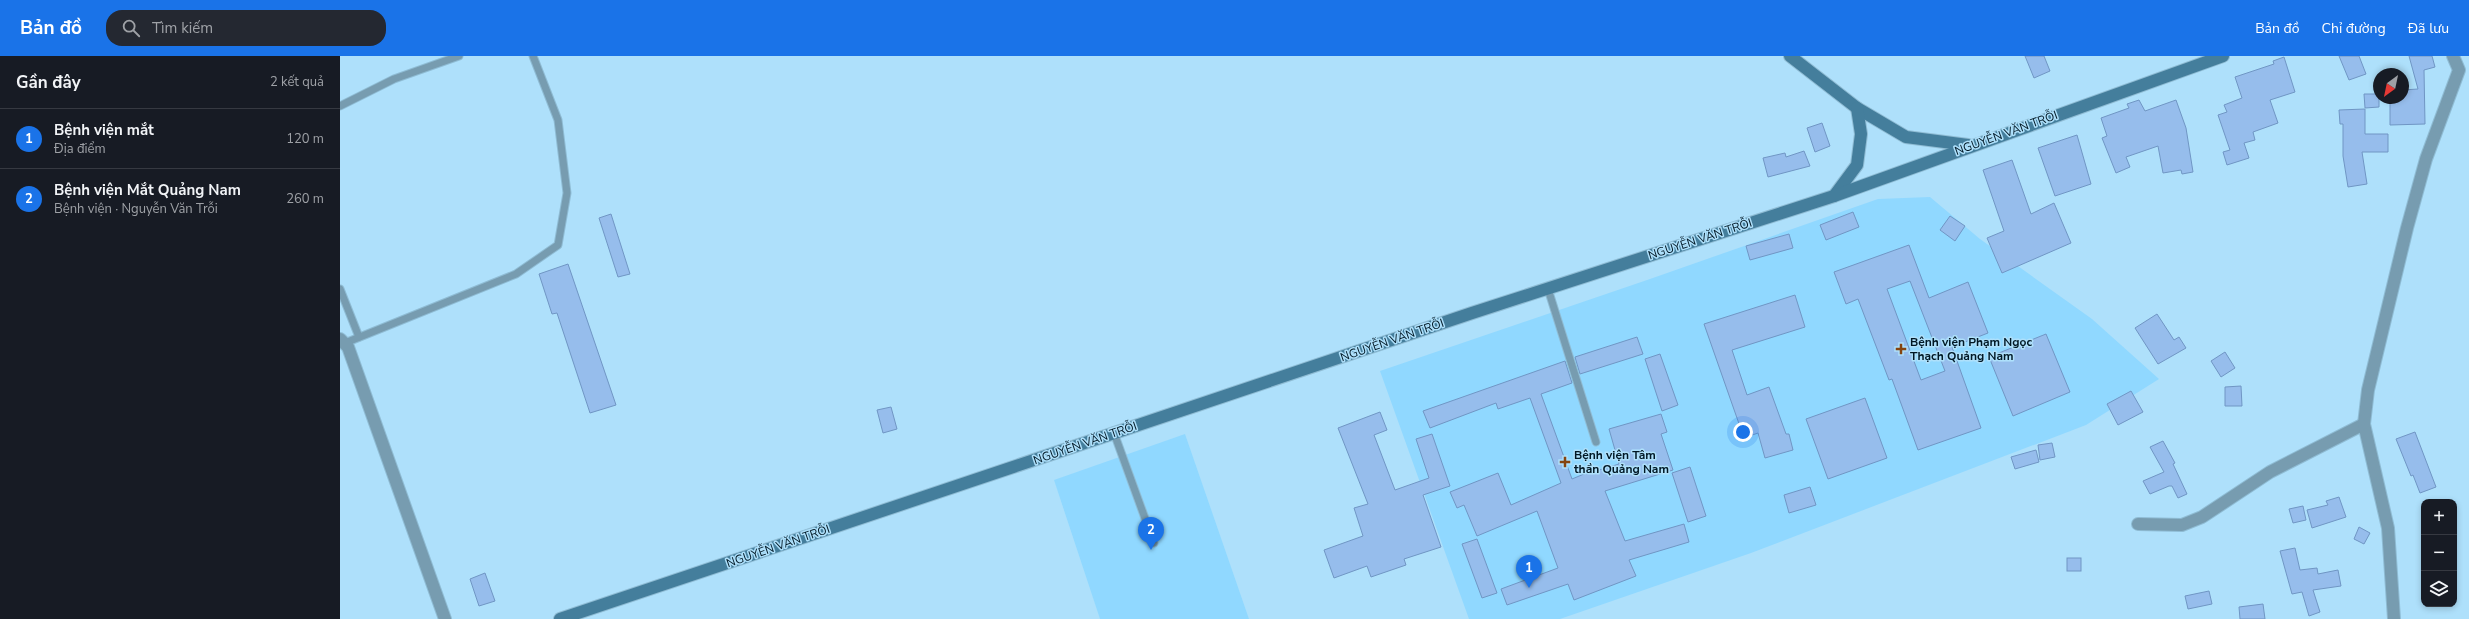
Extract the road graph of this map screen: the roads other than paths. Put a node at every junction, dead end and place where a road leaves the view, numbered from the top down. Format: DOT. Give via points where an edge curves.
graph roads {
  1 [pos="459,56"];
  2 [pos="532,56"];
  3 [pos="1790,56"];
  4 [pos="2223,56"];
  5 [pos="2453,56"];
  6 [pos="340,106"];
  7 [pos="1857,108"];
  8 [pos="1971,146"];
  9 [pos="1834,196"];
  10 [pos="340,289"];
  11 [pos="1548,289"];
  12 [pos="359,337"];
  13 [pos="343,341"];
  14 [pos="2364,424"];
  15 [pos="1114,433"];
  16 [pos="1596,442"];
  17 [pos="2138,524"];
  18 [pos="1154,543"];
  19 [pos="446,619"];
  20 [pos="560,619"];
  21 [pos="2394,619"];
  1 -- 6 [label="lane" via="394,79"];
  2 -- 12 [label="lane" via="558,120 567,193 558,245 516,274"];
  3 -- 7 [label="street"];
  4 -- 8 [label="street, NGUYỄN VĂN TRỖI"];
  5 -- 14 [label="street" via="2459,70 2426,159 2406,228 2368,390"];
  7 -- 8 [label="street" via="1906,137"];
  7 -- 9 [label="street" via="1860,134 1856,165"];
  8 -- 9 [label="street, NGUYỄN VĂN TRỖI"];
  9 -- 11 [label="street, NGUYỄN VĂN TRỖI"];
  10 -- 12 [label="lane"];
  11 -- 15 [label="street, NGUYỄN VĂN TRỖI"];
  11 -- 16 [label="lane"];
  12 -- 13 [label="lane"];
  13 -- 19 [label="street"];
  14 -- 17 [label="street" via="2270,472 2202,517 2182,525"];
  14 -- 21 [label="street" via="2388,528"];
  15 -- 18 [label="lane"];
  15 -- 20 [label="street, NGUYỄN VĂN TRỖI"];
}
